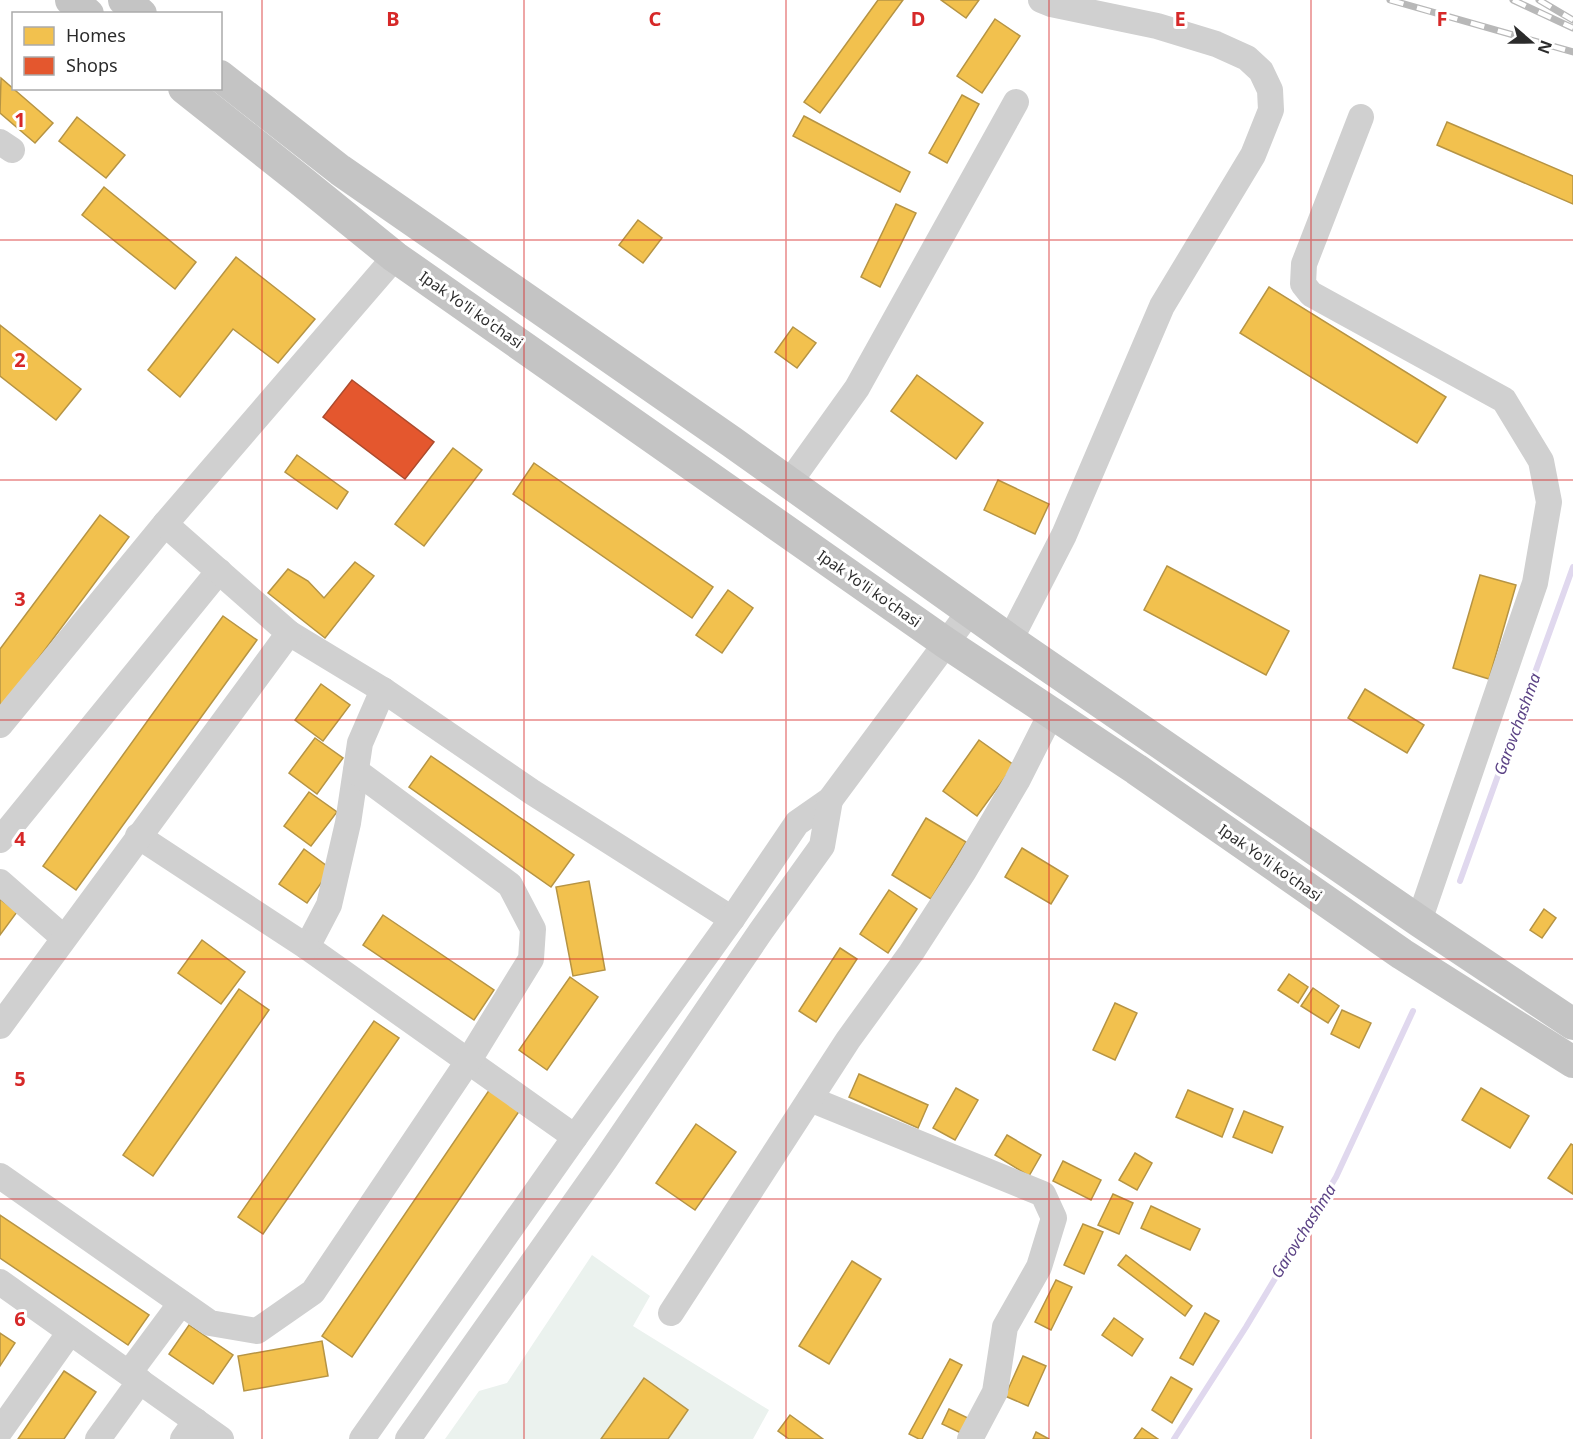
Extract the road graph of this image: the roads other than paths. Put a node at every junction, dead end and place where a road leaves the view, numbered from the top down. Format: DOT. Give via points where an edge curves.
graph roads {
  1 [pos="71,0"];
  2 [pos="124,0"];
  3 [pos="1041,0"];
  4 [pos="86,12"];
  5 [pos="139,12"];
  6 [pos="222,78"];
  7 [pos="187,90"];
  8 [pos="1016,102"];
  9 [pos="1361,117"];
  10 [pos="395,257"];
  11 [pos="789,483"];
  12 [pos="165,524"];
  13 [pos="219,571"];
  14 [pos="970,611"];
  15 [pos="289,633"];
  16 [pos="1010,639"];
  17 [pos="946,643"];
  18 [pos="383,690"];
  19 [pos="1052,712"];
  20 [pos="0,725"];
  21 [pos="356,771"];
  22 [pos="830,800"];
  23 [pos="138,836"];
  24 [pos="0,840"];
  25 [pos="0,882"];
  26 [pos="732,919"];
  27 [pos="1419,921"];
  28 [pos="64,938"];
  29 [pos="307,947"];
  30 [pos="1573,1024"];
  31 [pos="0,1026"];
  32 [pos="469,1060"];
  33 [pos="1573,1062"];
  34 [pos="810,1099"];
  35 [pos="575,1137"];
  36 [pos="0,1176"];
  37 [pos="0,1282"];
  38 [pos="181,1303"];
  39 [pos="671,1313"];
  40 [pos="69,1332"];
  41 [pos="134,1377"];
  42 [pos="189,1430"];
  43 [pos="0,1431"];
  44 [pos="98,1439"];
  45 [pos="221,1439"];
  46 [pos="362,1439"];
  47 [pos="408,1439"];
  48 [pos="970,1439"];
  1 -- 4 [label="main road"];
  2 -- 5 [label="main road"];
  3 -- 16 [label="street" via="1157,26 1247,58 1261,71 1270,90 1271,110 1253,155 1161,306 1064,535"];
  6 -- 11 [label="main road" via="340,170"];
  7 -- 10 [label="main road, Ipak Yo'li ko'chasi"];
  8 -- 11 [label="street" via="857,388"];
  9 -- 27 [label="street" via="1304,264 1303,284 1311,294 1503,400 1541,461 1549,502 1535,583"];
  10 -- 12 [label="street"];
  10 -- 17 [label="main road, Ipak Yo'li ko'chasi"];
  11 -- 14 [label="main road"];
  12 -- 13 [label="street"];
  12 -- 20 [label="street"];
  13 -- 15 [label="street"];
  13 -- 24 [label="street"];
  14 -- 16 [label="main road"];
  14 -- 17 [label="street"];
  15 -- 18 [label="street"];
  15 -- 23 [label="street"];
  16 -- 27 [label="main road"];
  17 -- 19 [label="main road, Ipak Yo'li ko'chasi"];
  17 -- 22 [label="street"];
  18 -- 21 [label="street" via="360,743"];
  18 -- 26 [label="street" via="532,792"];
  19 -- 33 [label="main road, Ipak Yo'li ko'chasi" via="1402,954"];
  19 -- 34 [label="street" via="964,871"];
  21 -- 29 [label="street" via="329,905"];
  21 -- 32 [label="street" via="510,885 533,929 531,959"];
  22 -- 26 [label="street" via="797,823"];
  22 -- 47 [label="street" via="822,846"];
  23 -- 28 [label="street"];
  23 -- 29 [label="street"];
  25 -- 28 [label="street"];
  26 -- 35 [label="street"];
  27 -- 30 [label="main road"];
  28 -- 31 [label="street"];
  29 -- 32 [label="street"];
  32 -- 35 [label="street"];
  32 -- 38 [label="street" via="313,1292 257,1331 210,1323"];
  34 -- 39 [label="street"];
  34 -- 48 [label="street" via="1043,1194 1054,1218 1039,1267 1005,1327 995,1392"];
  35 -- 46 [label="street"];
  36 -- 38 [label="street"];
  37 -- 40 [label="street"];
  38 -- 41 [label="street"];
  40 -- 41 [label="street"];
  40 -- 43 [label="street"];
  41 -- 42 [label="street"];
  41 -- 44 [label="street"];
  42 -- 45 [label="street"];
}
